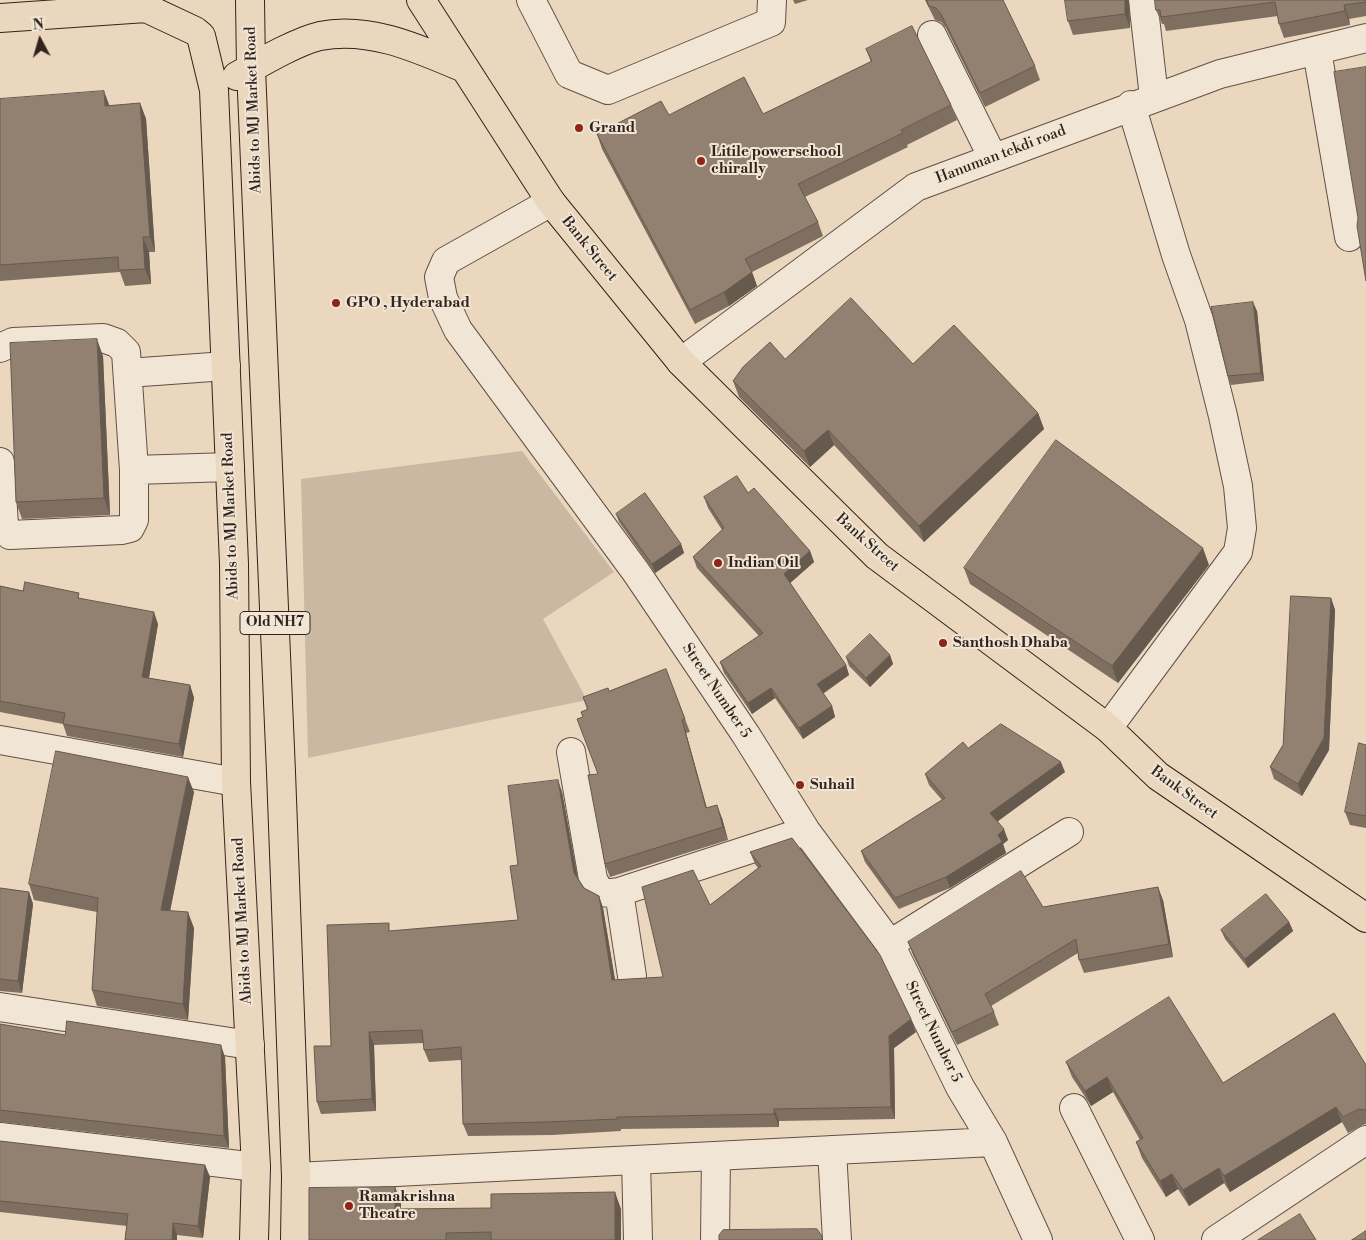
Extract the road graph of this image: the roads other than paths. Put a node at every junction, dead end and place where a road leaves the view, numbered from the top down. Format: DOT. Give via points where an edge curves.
graph roads {
  1 [pos="250,0"];
  2 [pos="420,0"];
  3 [pos="531,0"];
  4 [pos="772,0"];
  5 [pos="1143,0"];
  6 [pos="152,4"];
  7 [pos="0,18"];
  8 [pos="932,35"];
  9 [pos="1366,38"];
  10 [pos="1317,51"];
  11 [pos="251,68"];
  12 [pos="464,68"];
  13 [pos="214,90"];
  14 [pos="1143,101"];
  15 [pos="993,158"];
  16 [pos="551,202"];
  17 [pos="1349,237"];
  18 [pos="0,348"];
  19 [pos="681,362"];
  20 [pos="226,366"];
  21 [pos="128,373"];
  22 [pos="0,462"];
  23 [pos="230,467"];
  24 [pos="134,470"];
  25 [pos="1108,728"];
  26 [pos="0,740"];
  27 [pos="571,752"];
  28 [pos="236,782"];
  29 [pos="806,830"];
  30 [pos="1069,832"];
  31 [pos="619,892"];
  32 [pos="1366,918"];
  33 [pos="890,944"];
  34 [pos="632,976"];
  35 [pos="0,1007"];
  36 [pos="250,1045"];
  37 [pos="1074,1108"];
  38 [pos="0,1136"];
  39 [pos="1366,1140"];
  40 [pos="993,1142"];
  41 [pos="832,1150"];
  42 [pos="716,1156"];
  43 [pos="636,1160"];
  44 [pos="256,1168"];
  45 [pos="296,1177"];
  46 [pos="254,1240"];
  47 [pos="295,1240"];
  48 [pos="638,1240"];
  49 [pos="715,1240"];
  50 [pos="837,1240"];
  51 [pos="1038,1240"];
  52 [pos="1140,1240"];
  53 [pos="1216,1240"];
  1 -- 11 [label="main road, Abids to MJ Market Road / Old NH7"];
  2 -- 12 [label="main road, Bank Street"];
  3 -- 4 [label="street" via="569,74 608,90 771,22"];
  5 -- 14 [label="street"];
  6 -- 7 [label="main road"];
  6 -- 13 [label="main road, Abids to MJ Market Road" via="201,36"];
  8 -- 15 [label="street"];
  9 -- 10 [label="street, Hanuman tekdi road"];
  10 -- 14 [label="street, Hanuman tekdi road" via="1220,74"];
  10 -- 17 [label="street"];
  11 -- 12 [label="main road" via="320,36 365,34 416,48"];
  11 -- 13 [label="main road"];
  11 -- 45 [label="main road, Abids to MJ Market Road / Old NH7"];
  12 -- 16 [label="main road, Bank Street"];
  13 -- 20 [label="main road, Abids to MJ Market Road / Old NH7"];
  14 -- 15 [label="street, Hanuman tekdi road"];
  14 -- 25 [label="street" via="1176,255 1199,320 1238,486 1242,528 1238,552"];
  15 -- 19 [label="street, Hanuman tekdi road" via="916,187"];
  16 -- 19 [label="main road, Bank Street"];
  16 -- 29 [label="street, Street Number 5" via="446,261 439,277 442,298 458,330 636,572"];
  18 -- 21 [label="street" via="13,342 104,338 117,343 126,352"];
  19 -- 25 [label="main road, Bank Street" via="877,556"];
  20 -- 21 [label="street"];
  20 -- 23 [label="main road, Abids to MJ Market Road / Old NH7"];
  21 -- 24 [label="street"];
  22 -- 24 [label="street" via="4,525 10,535 22,536 130,528 134,520"];
  23 -- 24 [label="street"];
  23 -- 28 [label="main road, Abids to MJ Market Road / Old NH7"];
  25 -- 32 [label="main road, Bank Street" via="1158,776"];
  26 -- 28 [label="street"];
  27 -- 31 [label="street" via="592,878 602,893"];
  28 -- 36 [label="main road, Abids to MJ Market Road / Old NH7"];
  29 -- 31 [label="street"];
  29 -- 33 [label="street, Street Number 5"];
  30 -- 33 [label="street"];
  31 -- 34 [label="street"];
  33 -- 40 [label="street, Street Number 5" via="960,1087"];
  35 -- 36 [label="street"];
  36 -- 44 [label="main road, Abids to MJ Market Road / Old NH7"];
  37 -- 52 [label="street"];
  38 -- 44 [label="street"];
  39 -- 53 [label="street"];
  40 -- 41 [label="street"];
  40 -- 51 [label="street, Street Number 5"];
  41 -- 42 [label="street"];
  41 -- 50 [label="street"];
  42 -- 43 [label="street"];
  42 -- 49 [label="street"];
  43 -- 45 [label="street"];
  43 -- 48 [label="street"];
  44 -- 46 [label="main road, Abids to MJ Market Road / Old NH7"];
  45 -- 47 [label="main road, Abids to MJ Market Road / Old NH7"];
}
